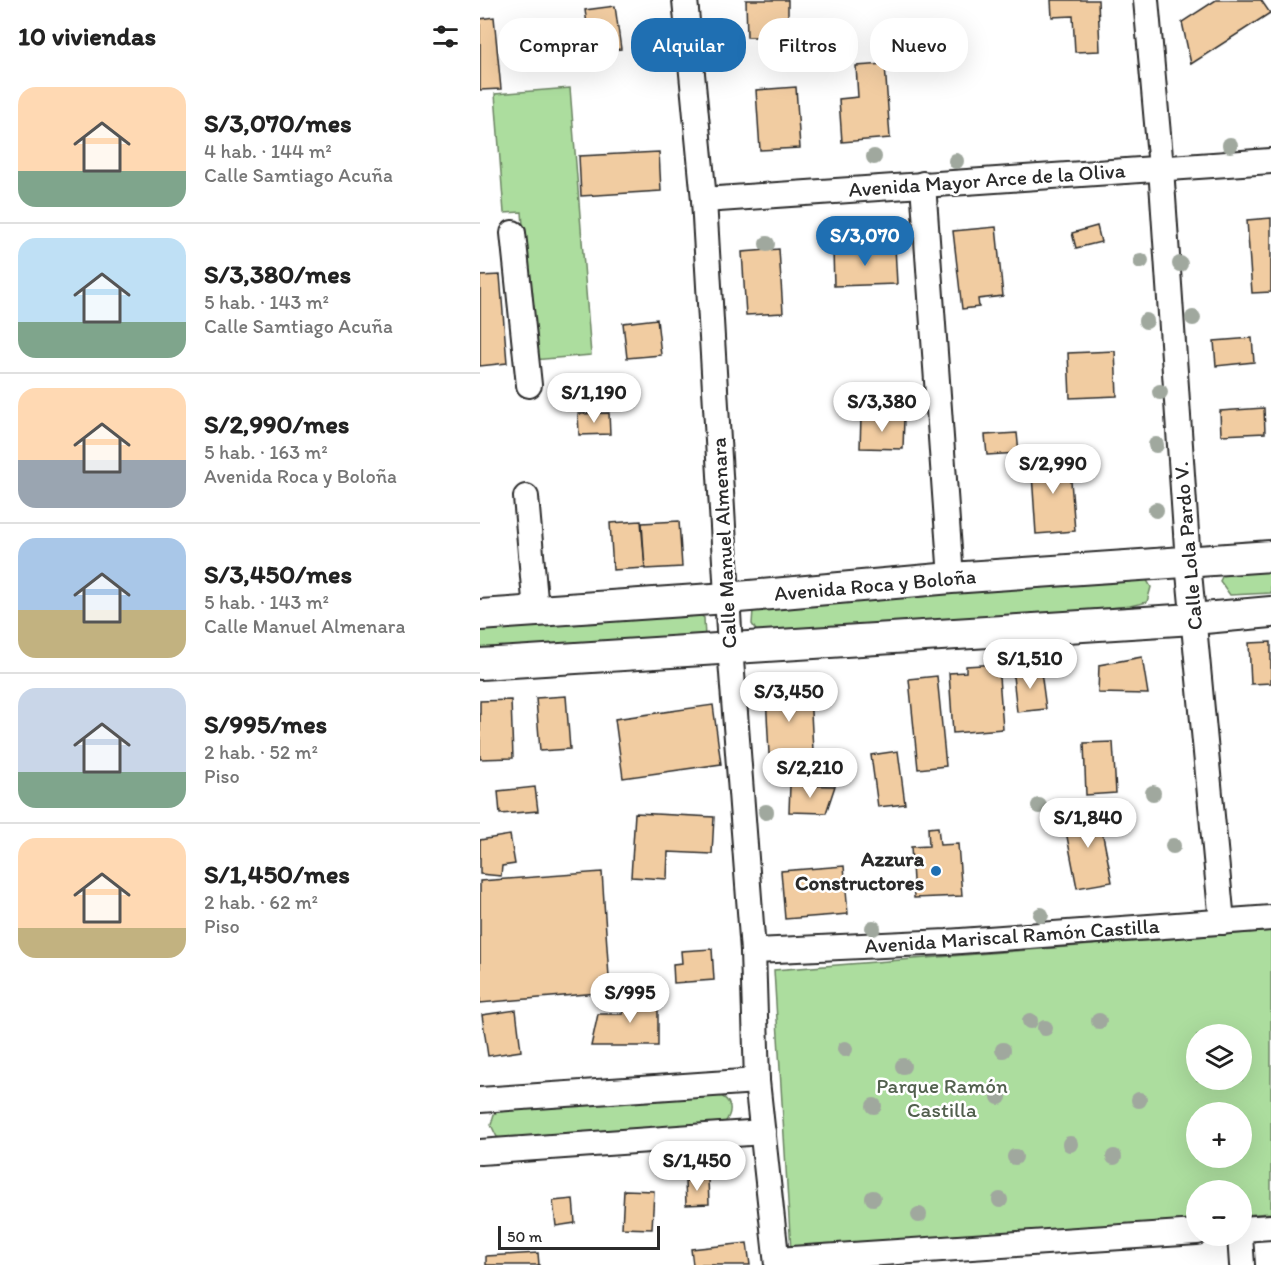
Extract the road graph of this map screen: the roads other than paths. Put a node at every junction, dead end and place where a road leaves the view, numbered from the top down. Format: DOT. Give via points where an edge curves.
graph roads {
  1 [pos="686,0"];
  2 [pos="1146,0"];
  3 [pos="1271,161"];
  4 [pos="1161,168"];
  5 [pos="923,184"];
  6 [pos="704,200"];
  7 [pos="513,233"];
  8 [pos="529,385"];
  9 [pos="526,497"];
  10 [pos="1271,556"];
  11 [pos="1188,562"];
  12 [pos="951,578"];
  13 [pos="728,598"];
  14 [pos="536,611"];
  15 [pos="1271,612"];
  16 [pos="480,615"];
  17 [pos="1193,619"];
  18 [pos="730,647"];
  19 [pos="480,664"];
  20 [pos="1271,918"];
  21 [pos="1222,922"];
  22 [pos="753,951"];
  23 [pos="757,1081"];
  24 [pos="480,1100"];
  25 [pos="763,1132"];
  26 [pos="480,1152"];
  27 [pos="1271,1227"];
  28 [pos="1252,1228"];
  29 [pos="1186,1233"];
  30 [pos="1241,1246"];
  31 [pos="777,1262"];
  32 [pos="1242,1265"];
  1 -- 6 [label="street, Calle Manuel Almenara"];
  2 -- 4 [label="street, Calle Lola Pardo V."];
  3 -- 4 [label="street, Avenida Mayor Arce de la Oliva"];
  4 -- 5 [label="street, Avenida Mayor Arce de la Oliva"];
  4 -- 11 [label="street, Calle Lola Pardo V."];
  5 -- 6 [label="street, Avenida Mayor Arce de la Oliva"];
  5 -- 12 [label="street"];
  6 -- 13 [label="street, Calle Manuel Almenara"];
  7 -- 8 [label="street"];
  9 -- 14 [label="street"];
  10 -- 11 [label="main road, Avenida Roca y Boloña"];
  11 -- 12 [label="main road, Avenida Roca y Boloña"];
  11 -- 17 [label="street, Calle Lola Pardo V."];
  12 -- 13 [label="main road, Avenida Roca y Boloña"];
  13 -- 14 [label="main road, Avenida Roca y Boloña"];
  13 -- 18 [label="street, Calle Manuel Almenara"];
  14 -- 16 [label="main road, Avenida Roca y Boloña"];
  15 -- 17 [label="main road"];
  17 -- 18 [label="main road"];
  17 -- 21 [label="street, Calle Lola Pardo V."];
  18 -- 19 [label="main road"];
  18 -- 22 [label="street, Calle Manuel Almenara"];
  20 -- 21 [label="street, Avenida Mariscal Ramón Castilla"];
  21 -- 22 [label="street, Avenida Mariscal Ramón Castilla"];
  22 -- 23 [label="street, Calle Manuel Almenara"];
  23 -- 24 [label="street"];
  23 -- 25 [label="street, Calle Manuel Almenara"];
  25 -- 26 [label="street"];
  25 -- 31 [label="street, Calle Manuel Almenara"];
  27 -- 28 [label="street"];
  29 -- 31 [label="street"];
  30 -- 32 [label="street"];
}
